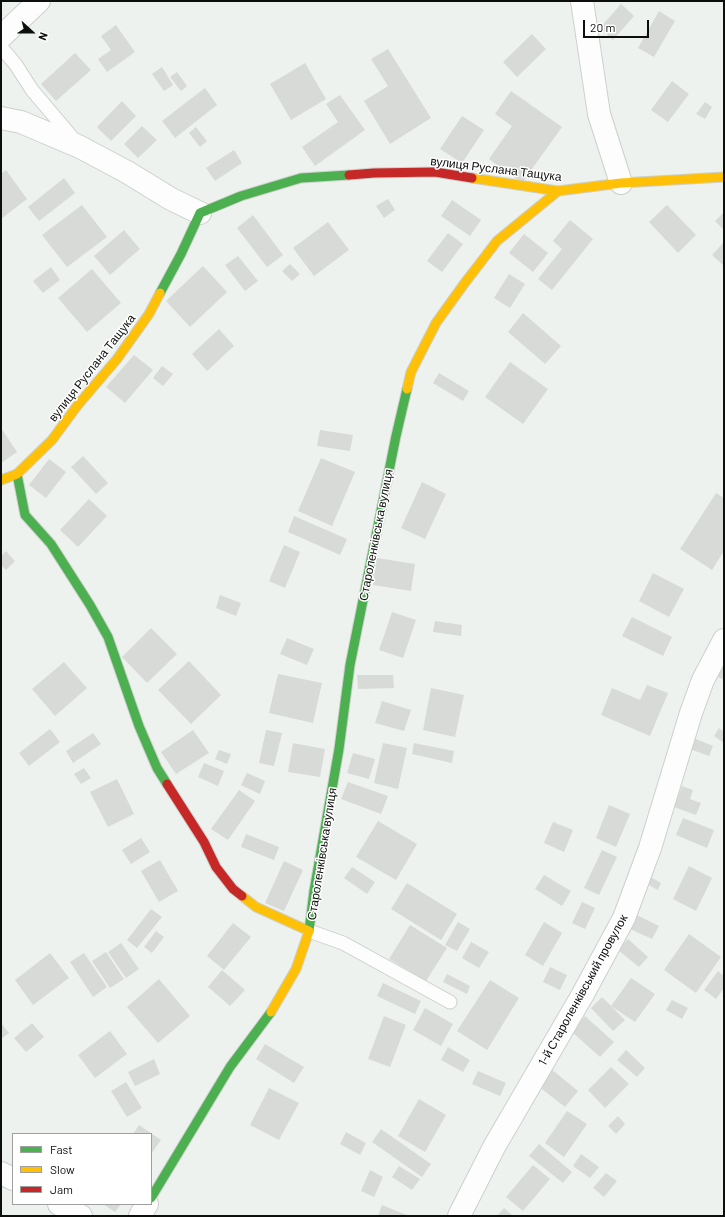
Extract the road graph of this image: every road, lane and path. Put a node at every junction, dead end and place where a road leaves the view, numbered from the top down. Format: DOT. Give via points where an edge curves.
graph roads {
  1 [pos="39,1"];
  2 [pos="582,1"];
  3 [pos="1,36"];
  4 [pos="1,47"];
  5 [pos="1,118"];
  6 [pos="80,146"];
  7 [pos="724,177"];
  8 [pos="621,183"];
  9 [pos="558,191"];
  10 [pos="200,213"];
  11 [pos="17,474"];
  12 [pos="1,480"];
  13 [pos="724,640"];
  14 [pos="309,931"];
  15 [pos="450,1002"];
  16 [pos="1,1173"];
  17 [pos="12,1178"];
  18 [pos="152,1196"];
  19 [pos="61,1205"];
  20 [pos="146,1205"];
  21 [pos="81,1216"];
  22 [pos="140,1216"];
  23 [pos="459,1216"];
  1 -- 3 [label="street"];
  2 -- 8 [label="street" via="599,114"];
  4 -- 6 [label="lane" via="32,90"];
  5 -- 6 [label="street" via="21,122"];
  6 -- 10 [label="street"];
  7 -- 8 [label="street, вулиця Руслана Тащука"];
  8 -- 9 [label="street, вулиця Руслана Тащука"];
  9 -- 10 [label="street, вулиця Руслана Тащука" via="435,172 374,173 301,178 241,196"];
  9 -- 14 [label="street, Староленківська вулиця" via="497,241 436,323 412,372 396,436 350,665 340,749"];
  10 -- 11 [label="street, вулиця Руслана Тащука" via="182,254 149,314 117,359 52,440"];
  11 -- 12 [label="street, вулиця Руслана Тащука"];
  11 -- 14 [label="street, Староленківська вулиця" via="25,515 51,544 108,637 139,726 157,768 204,842 216,867 232,889 256,907"];
  13 -- 23 [label="street, 1-й Староленківський провулок" via="703,680 691,713 650,848 624,918 494,1147"];
  14 -- 15 [label="lane" via="342,943"];
  14 -- 18 [label="street, Староленківська вулиця" via="296,969 276,1004 230,1068"];
  16 -- 17 [label="street"];
  19 -- 21 [label="street"];
  20 -- 22 [label="street"];
}
